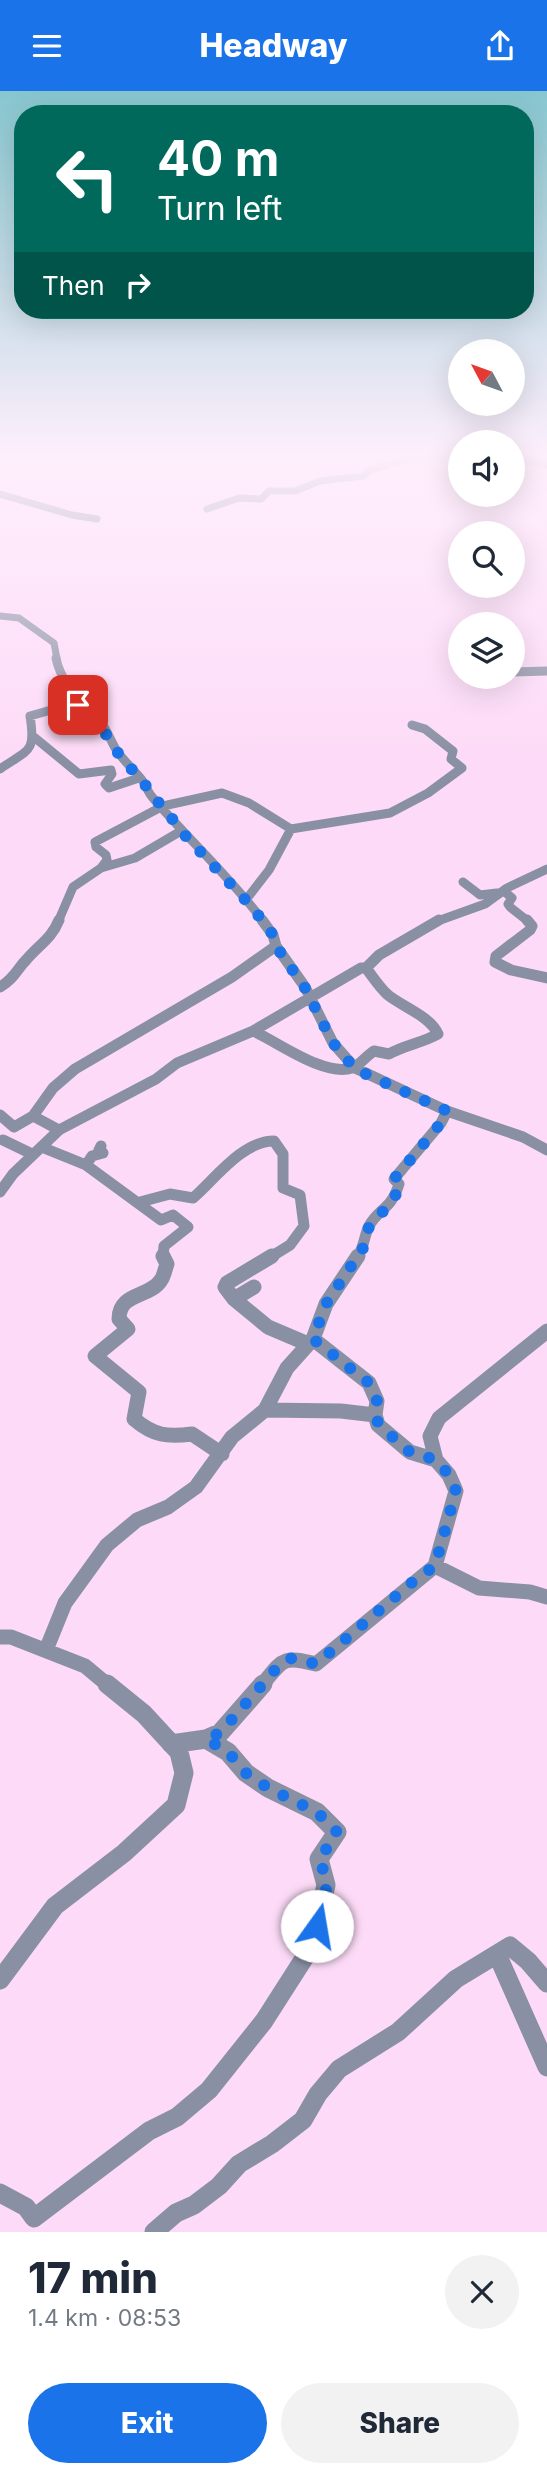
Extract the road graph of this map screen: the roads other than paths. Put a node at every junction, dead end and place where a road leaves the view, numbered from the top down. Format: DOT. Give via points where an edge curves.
graph roads {
  1 [pos="0,619"];
  2 [pos="547,671"];
  3 [pos="525,672"];
  4 [pos="84,705"];
  5 [pos="412,725"];
  6 [pos="34,737"];
  7 [pos="0,769"];
  8 [pos="139,778"];
  9 [pos="163,806"];
  10 [pos="290,829"];
  11 [pos="181,831"];
  12 [pos="100,868"];
  13 [pos="547,869"];
  14 [pos="463,883"];
  15 [pos="505,892"];
  16 [pos="245,901"];
  17 [pos="276,946"];
  18 [pos="366,968"];
  19 [pos="547,978"];
  20 [pos="0,987"];
  21 [pos="311,999"];
  22 [pos="253,1031"];
  23 [pos="355,1069"];
  24 [pos="447,1111"];
  25 [pos="0,1115"];
  26 [pos="33,1116"];
  27 [pos="14,1127"];
  28 [pos="59,1130"];
  29 [pos="1,1141"];
  30 [pos="101,1146"];
  31 [pos="547,1150"];
  32 [pos="38,1151"];
  33 [pos="86,1165"];
  34 [pos="2,1183"];
  35 [pos="139,1202"];
  36 [pos="254,1287"];
  37 [pos="234,1299"];
  38 [pos="547,1331"];
  39 [pos="310,1342"];
  40 [pos="265,1410"];
  41 [pos="375,1415"];
  42 [pos="222,1454"];
  43 [pos="436,1460"];
  44 [pos="435,1566"];
  45 [pos="547,1597"];
  46 [pos="0,1637"];
  47 [pos="46,1650"];
  48 [pos="206,1739"];
  49 [pos="171,1744"];
  50 [pos="497,1954"];
  51 [pos="0,1980"];
  52 [pos="547,1983"];
  53 [pos="547,2067"];
  54 [pos="0,2193"];
  55 [pos="154,2232"];
  1 -- 4 [label="street" via="19,618 54,643 58,668"];
  2 -- 3 [label="street"];
  4 -- 6 [label="street" via="30,716"];
  4 -- 8 [label="street"];
  5 -- 10 [label="street" via="425,729 453,751 451,759 462,768 458,773 390,813"];
  6 -- 7 [label="street" via="31,748"];
  6 -- 8 [label="street" via="79,774 111,770 105,784 109,788"];
  8 -- 9 [label="street"];
  9 -- 10 [label="street" via="221,793"];
  9 -- 11 [label="street"];
  9 -- 12 [label="street" via="95,842 107,860"];
  10 -- 16 [label="street" via="269,870"];
  11 -- 12 [label="street" via="135,858"];
  11 -- 16 [label="street"];
  12 -- 20 [label="street" via="73,887 53,935"];
  13 -- 15 [label="street"];
  14 -- 15 [label="street" via="480,895"];
  15 -- 18 [label="street" via="437,921 379,955"];
  15 -- 19 [label="street" via="512,898 509,908 532,926 496,956 495,962"];
  16 -- 17 [label="street" via="273,935"];
  17 -- 21 [label="street"];
  17 -- 26 [label="street" via="75,1069 47,1095"];
  18 -- 21 [label="street"];
  18 -- 23 [label="street" via="387,994 438,1034 389,1054 374,1051"];
  21 -- 22 [label="street"];
  21 -- 23 [label="street" via="333,1043"];
  22 -- 23 [label="street" via="317,1062"];
  22 -- 28 [label="street" via="177,1063 156,1079"];
  23 -- 24 [label="street"];
  24 -- 31 [label="street"];
  24 -- 39 [label="street" via="394,1179 399,1184 394,1200 369,1226 365,1245 326,1304"];
  25 -- 27 [label="street"];
  26 -- 27 [label="street"];
  26 -- 28 [label="street"];
  27 -- 29 [label="street"];
  28 -- 32 [label="street"];
  29 -- 32 [label="street"];
  30 -- 33 [label="street" via="103,1153 92,1156"];
  32 -- 33 [label="street"];
  32 -- 34 [label="street"];
  33 -- 35 [label="street"];
  35 -- 37 [label="street" via="170,1194 193,1198 262,1140 276,1142 283,1154 283,1188 300,1195 304,1226 290,1245 227,1283"];
  35 -- 42 [label="street" via="153,1216 161,1220 173,1215 188,1227 164,1246 167,1264 161,1281 131,1296 119,1311 119,1319 128,1329 95,1356 139,1392 134,1419 146,1429 165,1437 192,1434"];
  36 -- 37 [label="street"];
  37 -- 39 [label="street" via="281,1338"];
  38 -- 43 [label="street" via="439,1418 430,1436"];
  39 -- 40 [label="street" via="287,1368"];
  39 -- 41 [label="street" via="369,1383 377,1401"];
  40 -- 41 [label="street"];
  40 -- 42 [label="street" via="232,1437"];
  41 -- 43 [label="street" via="379,1425 410,1452"];
  42 -- 47 [label="street" via="196,1487 168,1507 137,1520 107,1545 65,1603"];
  43 -- 44 [label="street" via="456,1491"];
  44 -- 45 [label="street" via="488,1590 529,1590"];
  44 -- 48 [label="street" via="316,1664 292,1658 281,1663 220,1733"];
  46 -- 47 [label="street"];
  47 -- 49 [label="street" via="85,1666 144,1714"];
  48 -- 49 [label="street"];
  48 -- 54 [label="street" via="268,1788 317,1812 337,1832 320,1859 327,1885 312,1946 264,2021 209,2090 177,2117 149,2131 34,2218 26,2207"];
  49 -- 51 [label="street" via="179,1752 184,1773 176,1805 156,1818 124,1853 57,1904"];
  50 -- 52 [label="street" via="510,1946"];
  50 -- 53 [label="street"];
  50 -- 55 [label="street" via="456,1979 398,2032 339,2069 303,2120"];
}
